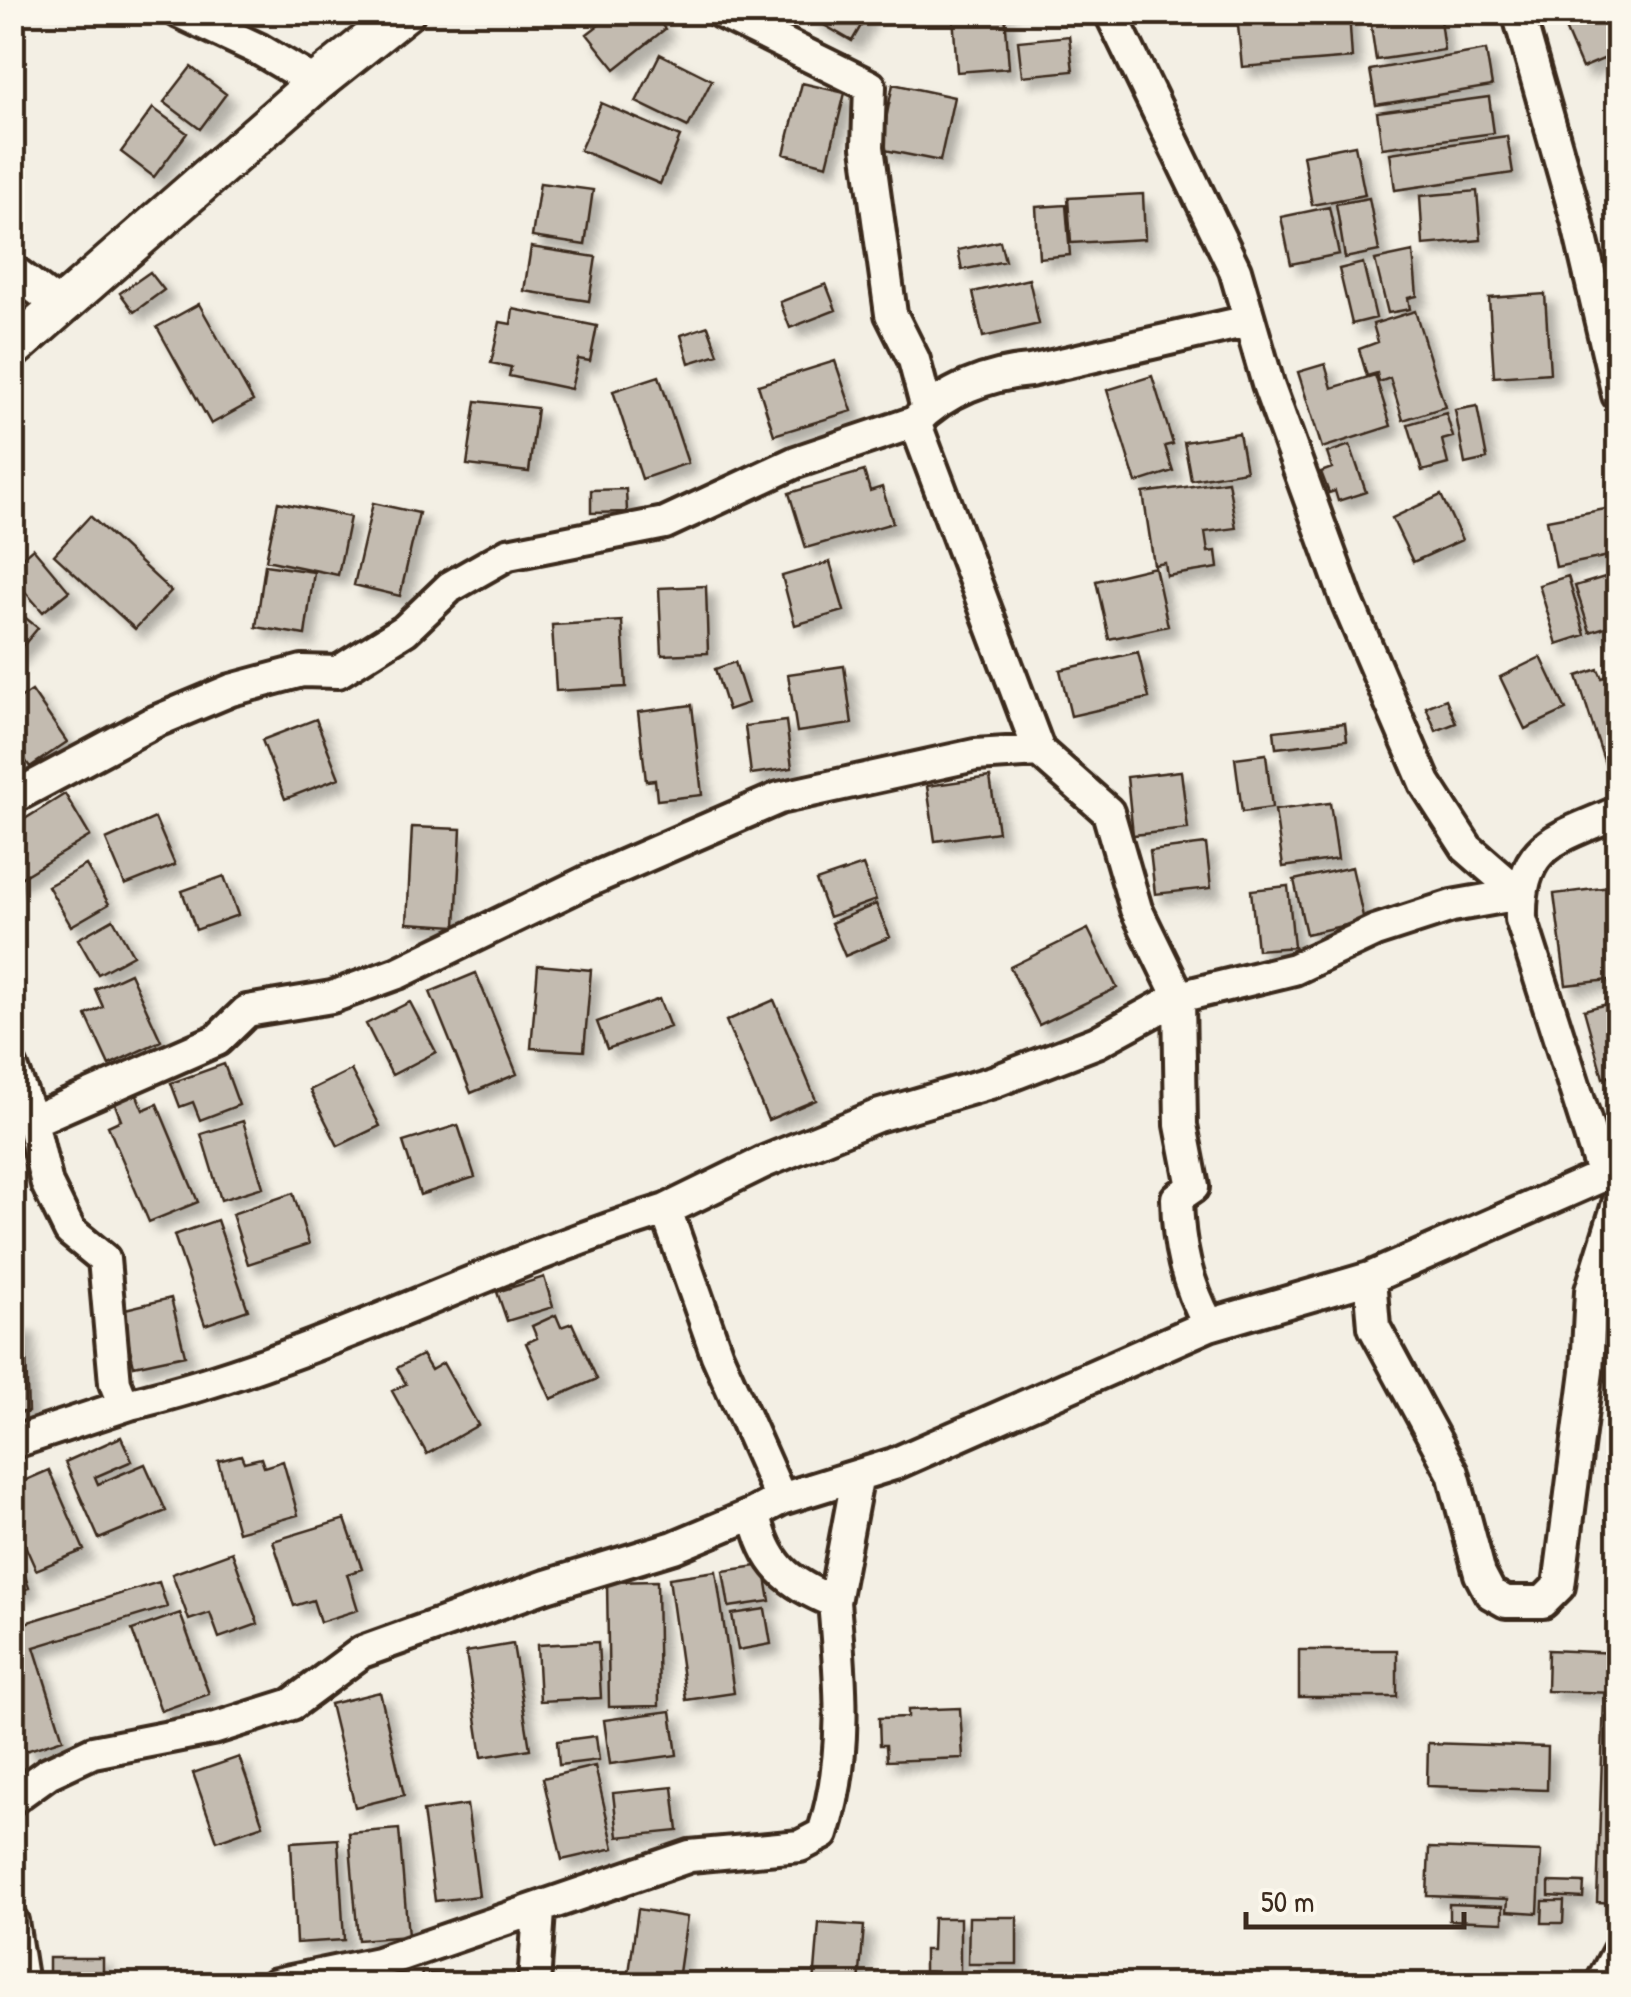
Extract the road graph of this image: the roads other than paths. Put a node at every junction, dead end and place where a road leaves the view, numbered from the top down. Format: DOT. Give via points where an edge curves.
graph roads {
  1 [pos="179,12"];
  2 [pos="405,12"];
  3 [pos="720,12"];
  4 [pos="1110,12"];
  5 [pos="1518,12"];
  6 [pos="316,83"];
  7 [pos="12,270"];
  8 [pos="58,305"];
  9 [pos="1248,321"];
  10 [pos="12,349"];
  11 [pos="1618,395"];
  12 [pos="921,415"];
  13 [pos="1039,751"];
  14 [pos="12,798"];
  15 [pos="1618,812"];
  16 [pos="1520,894"];
  17 [pos="1178,998"];
  18 [pos="12,1068"];
  19 [pos="32,1121"];
  20 [pos="1610,1172"];
  21 [pos="1618,1204"];
  22 [pos="666,1210"];
  23 [pos="1370,1278"];
  24 [pos="1209,1325"];
  25 [pos="130,1404"];
  26 [pos="12,1443"];
  27 [pos="857,1479"];
  28 [pos="768,1506"];
  29 [pos="834,1602"];
  30 [pos="12,1799"];
  31 [pos="539,1910"];
  32 [pos="12,1921"];
  33 [pos="1618,1952"];
  34 [pos="22,1984"];
  35 [pos="276,1984"];
  36 [pos="534,1984"];
  37 [pos="1601,1984"];
  1 -- 6 [label="street"];
  2 -- 6 [label="street"];
  3 -- 12 [label="street" via="870,86 868,148 890,314 914,360"];
  4 -- 9 [label="street" via="1234,270"];
  5 -- 11 [label="street"];
  6 -- 8 [label="street"];
  7 -- 8 [label="street"];
  8 -- 10 [label="street"];
  9 -- 12 [label="street" via="997,373"];
  9 -- 16 [label="street" via="1347,601 1425,783 1466,848"];
  12 -- 13 [label="street"];
  12 -- 14 [label="street" via="796,462 665,523 508,554 450,587 405,630 338,672 302,670 231,690 152,722"];
  13 -- 17 [label="street" via="1108,812 1136,909"];
  13 -- 19 [label="street" via="975,755 779,798 398,974 332,997 246,1011 217,1040"];
  15 -- 16 [label="street" via="1547,844 1530,859"];
  16 -- 17 [label="street" via="1452,906 1294,968"];
  16 -- 20 [label="street" via="1521,918"];
  17 -- 22 [label="street" via="1096,1042 877,1116"];
  17 -- 24 [label="street" via="1182,1125 1193,1187 1177,1198 1178,1250"];
  18 -- 19 [label="street"];
  19 -- 25 [label="street" via="47,1184 70,1232 104,1259 112,1368"];
  20 -- 23 [label="street"];
  21 -- 23 [label="street" via="1591,1290 1558,1586 1543,1602 1506,1602 1490,1593 1453,1472 1374,1327"];
  22 -- 25 [label="street" via="292,1354"];
  22 -- 28 [label="street"];
  23 -- 24 [label="street"];
  24 -- 27 [label="street"];
  25 -- 26 [label="street"];
  27 -- 28 [label="street"];
  27 -- 29 [label="street"];
  28 -- 29 [label="street" via="761,1546 795,1585"];
  28 -- 30 [label="street" via="674,1547 362,1652 292,1704 216,1728 93,1752"];
  29 -- 31 [label="street" via="841,1741 824,1834 800,1846 690,1856"];
  31 -- 35 [label="street" via="378,1963"];
  31 -- 36 [label="street"];
  32 -- 34 [label="street"];
  33 -- 37 [label="street"];
}
